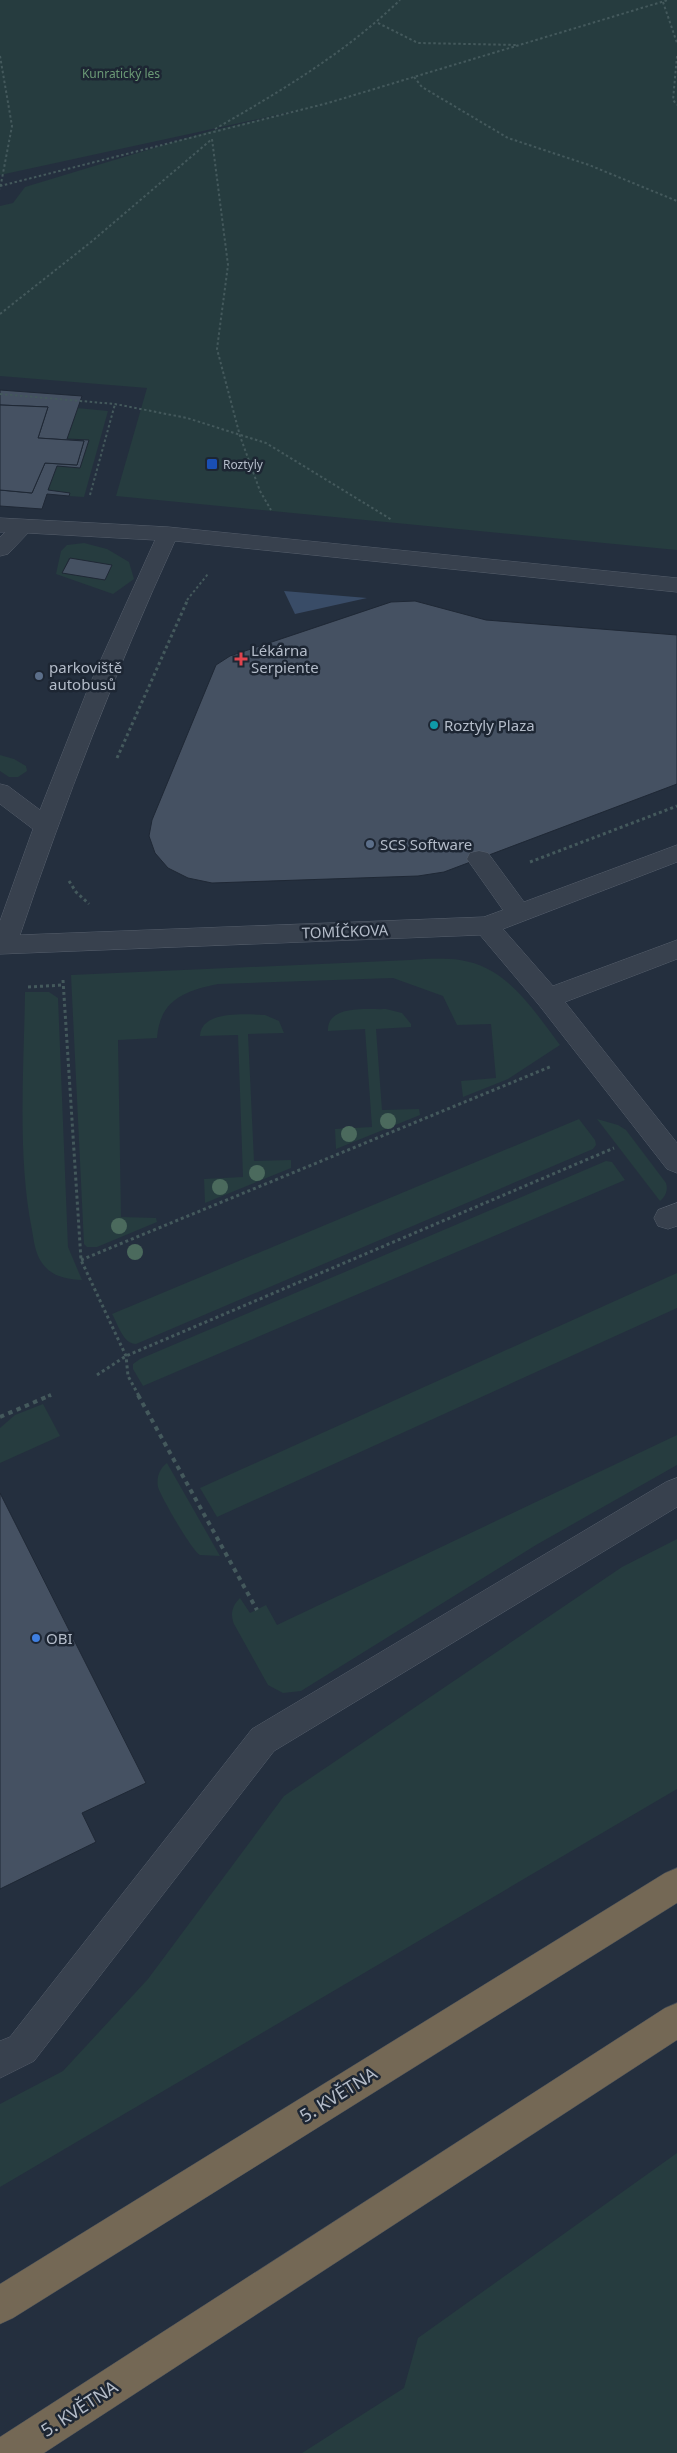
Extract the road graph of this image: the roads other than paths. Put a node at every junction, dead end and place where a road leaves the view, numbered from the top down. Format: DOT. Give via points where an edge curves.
graph roads {
  1 [pos="0,525"];
  2 [pos="23,526"];
  3 [pos="168,534"];
  4 [pos="0,549"];
  5 [pos="677,585"];
  6 [pos="0,792"];
  7 [pos="44,825"];
  8 [pos="677,853"];
  9 [pos="485,868"];
  10 [pos="520,914"];
  11 [pos="486,926"];
  12 [pos="2,945"];
  13 [pos="677,949"];
  14 [pos="548,998"];
  15 [pos="677,1162"];
  16 [pos="677,1491"];
  17 [pos="677,1884"];
  18 [pos="677,2020"];
  19 [pos="0,2060"];
  20 [pos="0,2305"];
  21 [pos="10,2453"];
  1 -- 2 [label="street"];
  2 -- 3 [label="street"];
  2 -- 4 [label="street"];
  3 -- 5 [label="street"];
  3 -- 7 [label="street" via="134,605"];
  6 -- 7 [label="street"];
  7 -- 12 [label="street"];
  8 -- 10 [label="street, TOMÍČKOVA"];
  9 -- 10 [label="street"];
  10 -- 11 [label="street, TOMÍČKOVA"];
  11 -- 12 [label="street, TOMÍČKOVA"];
  11 -- 14 [label="street"];
  13 -- 14 [label="street"];
  14 -- 15 [label="street"];
  16 -- 19 [label="street" via="264,1740 22,2049"];
  17 -- 20 [label="highway, 5. KVĚTNA"];
  18 -- 21 [label="highway, 5. KVĚTNA"];
}
